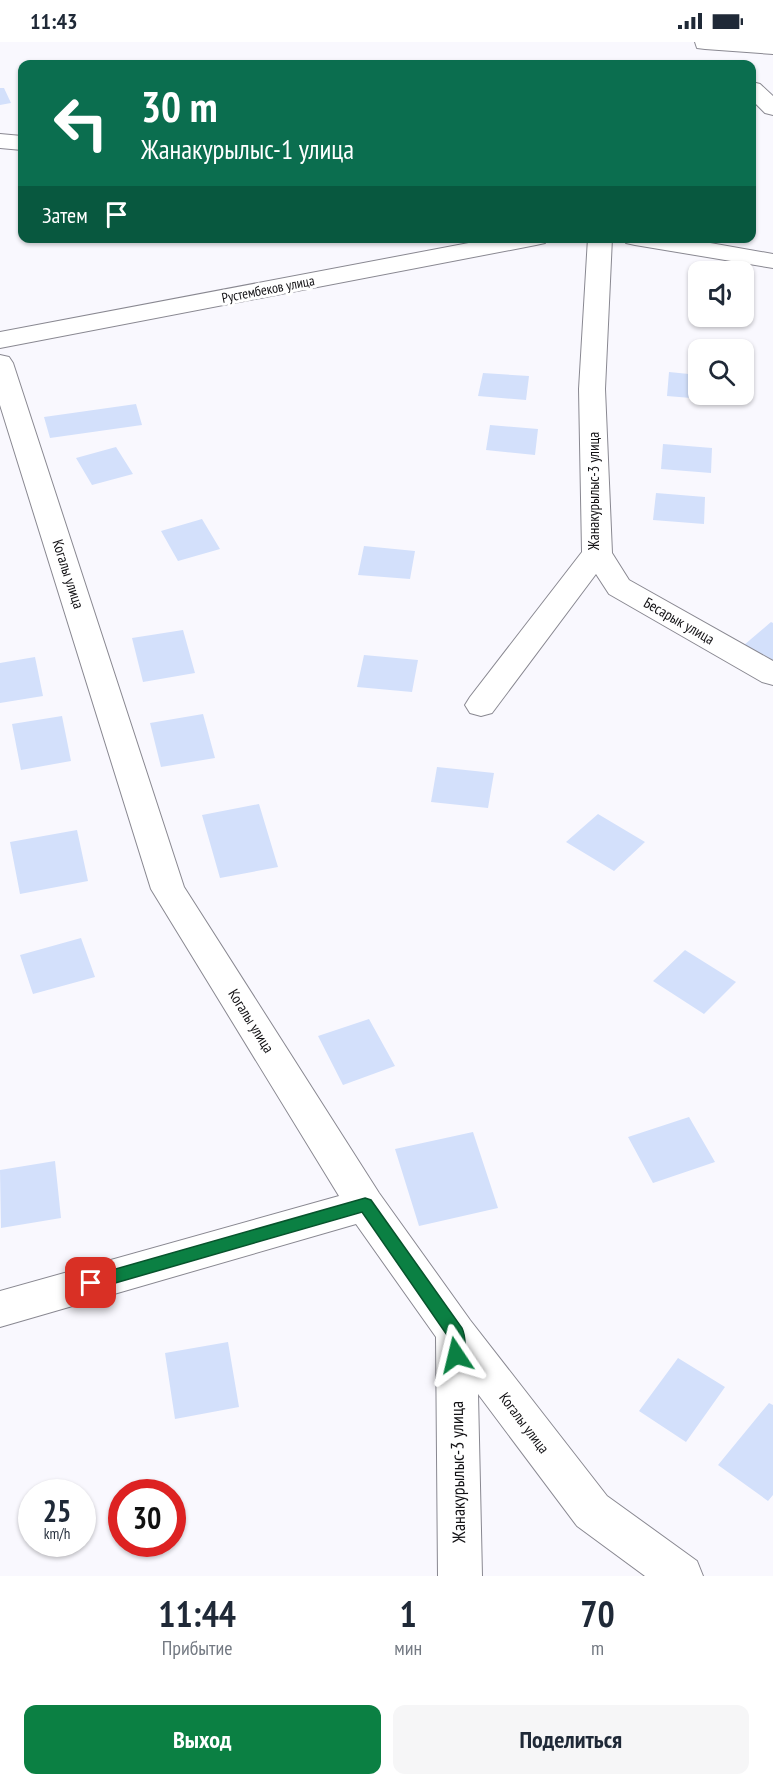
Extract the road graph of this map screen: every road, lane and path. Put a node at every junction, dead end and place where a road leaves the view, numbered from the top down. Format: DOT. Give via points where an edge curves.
graph roads {
  1 [pos="704,43"];
  2 [pos="773,48"];
  3 [pos="722,60"];
  4 [pos="756,93"];
  5 [pos="773,108"];
  6 [pos="0,141"];
  7 [pos="18,143"];
  8 [pos="510,243"];
  9 [pos="600,243"];
  10 [pos="664,243"];
  11 [pos="773,261"];
  12 [pos="0,340"];
  13 [pos="0,363"];
  14 [pos="597,553"];
  15 [pos="773,675"];
  16 [pos="481,705"];
  17 [pos="365,1204"];
  18 [pos="0,1309"];
  19 [pos="456,1333"];
  20 [pos="460,1576"];
  21 [pos="681,1576"];
  1 -- 2 [label="street"];
  1 -- 3 [label="street"];
  4 -- 5 [label="street"];
  6 -- 7 [label="street"];
  8 -- 12 [label="street, Рустембеков улица"];
  9 -- 14 [label="street, Жанакурылыс-3 улица" via="592,389"];
  10 -- 11 [label="street"];
  13 -- 17 [label="street, Когалы улица" via="168,889"];
  14 -- 15 [label="street, Бесарык улица" via="620,587"];
  14 -- 16 [label="street, Жанакурылыс-3 улица"];
  17 -- 18 [label="street"];
  17 -- 19 [label="street, Когалы улица"];
  19 -- 20 [label="street, Жанакурылыс-3 улица"];
  19 -- 21 [label="street, Когалы улица" via="592,1511"];
}
